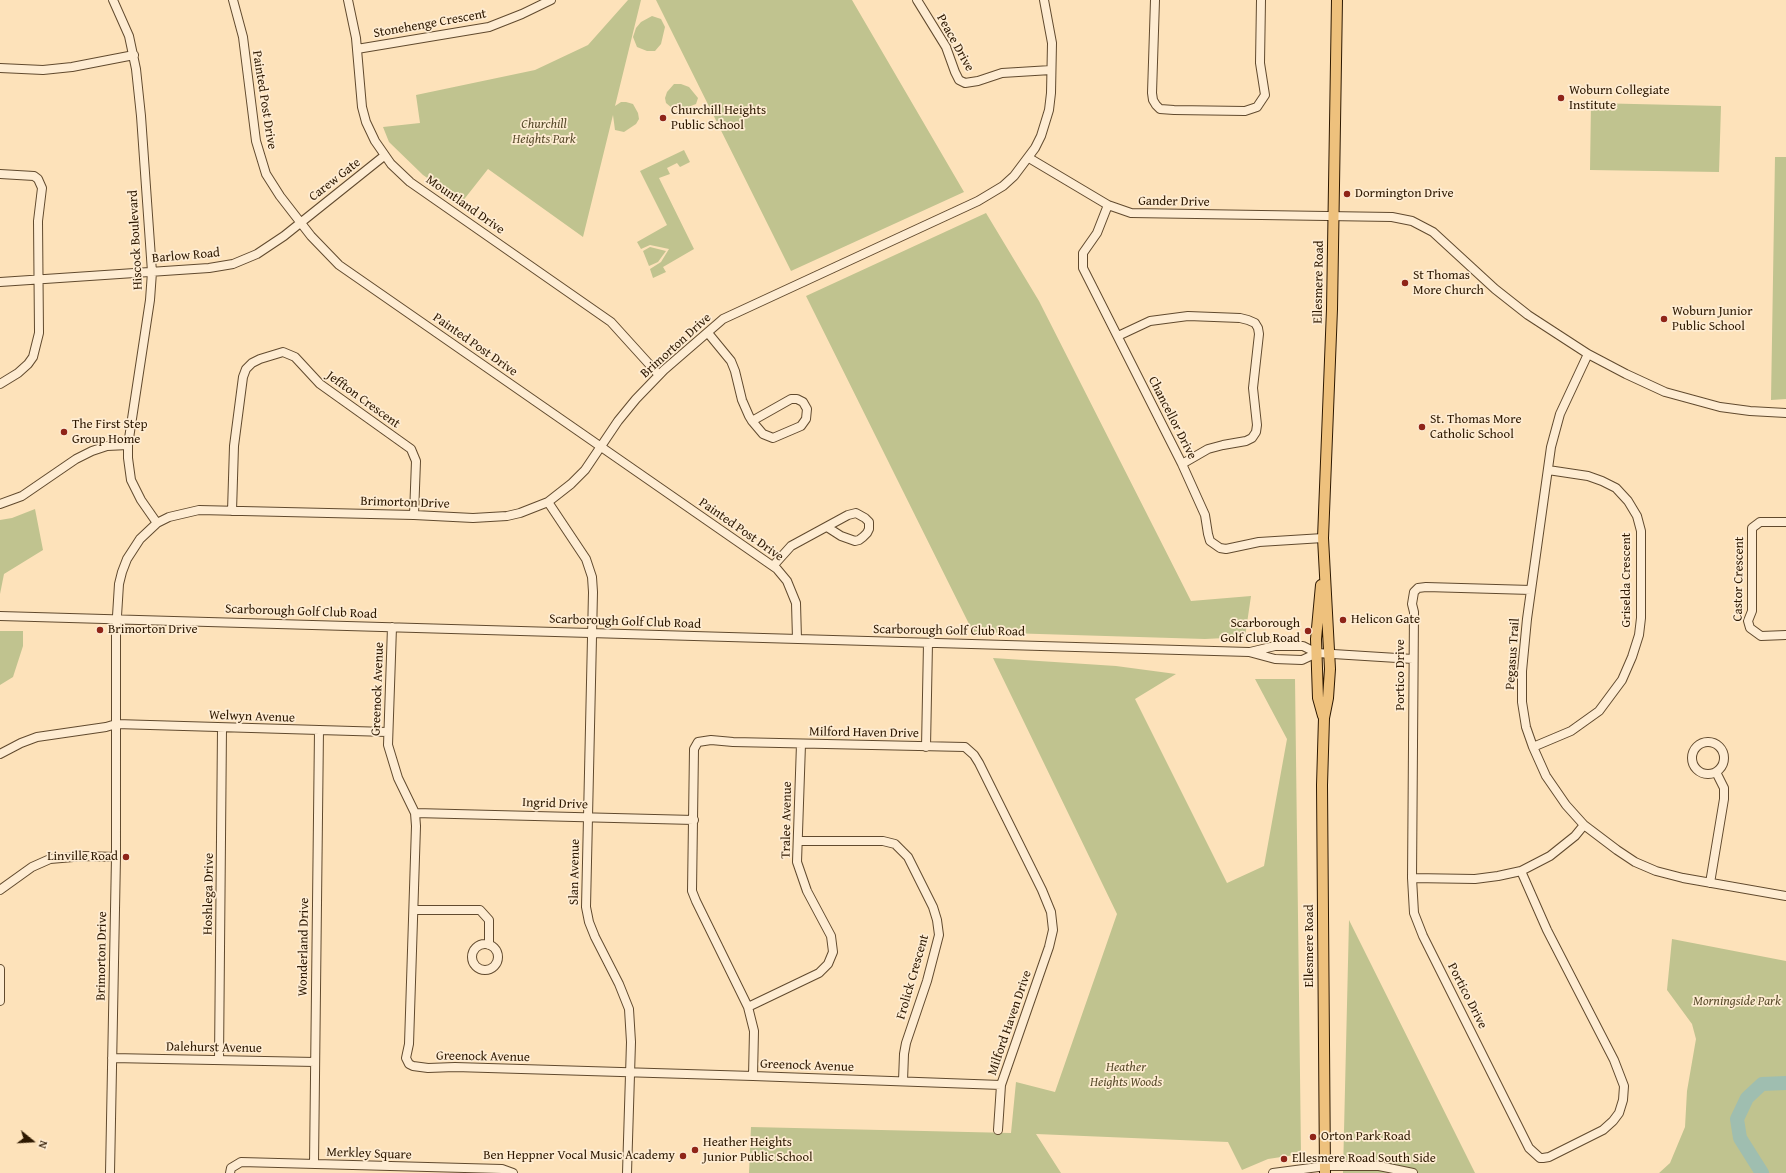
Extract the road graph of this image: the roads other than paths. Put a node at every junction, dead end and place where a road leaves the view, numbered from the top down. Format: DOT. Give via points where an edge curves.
graph roads {
  1 [pos="113,0"];
  2 [pos="233,0"];
  3 [pos="348,0"];
  4 [pos="551,0"];
  5 [pos="917,0"];
  6 [pos="1044,0"];
  7 [pos="1155,0"];
  8 [pos="1261,0"];
  9 [pos="1337,0"];
  10 [pos="357,49"];
  11 [pos="134,55"];
  12 [pos="0,68"];
  13 [pos="1051,70"];
  14 [pos="384,156"];
  15 [pos="1029,158"];
  16 [pos="0,174"];
  17 [pos="1108,206"];
  18 [pos="1332,217"];
  19 [pos="299,222"];
  20 [pos="152,272"];
  21 [pos="38,279"];
  22 [pos="0,282"];
  23 [pos="708,333"];
  24 [pos="1118,336"];
  25 [pos="1588,354"];
  26 [pos="658,375"];
  27 [pos="0,384"];
  28 [pos="1786,413"];
  29 [pos="752,421"];
  30 [pos="128,445"];
  31 [pos="599,447"];
  32 [pos="1182,464"];
  33 [pos="1548,470"];
  34 [pos="548,502"];
  35 [pos="0,504"];
  36 [pos="232,511"];
  37 [pos="414,515"];
  38 [pos="1786,522"];
  39 [pos="157,524"];
  40 [pos="827,527"];
  41 [pos="1323,538"];
  42 [pos="1324,564"];
  43 [pos="773,566"];
  44 [pos="1531,590"];
  45 [pos="0,616"];
  46 [pos="117,618"];
  47 [pos="392,627"];
  48 [pos="592,633"];
  49 [pos="1786,635"];
  50 [pos="797,639"];
  51 [pos="928,643"];
  52 [pos="1249,652"];
  53 [pos="1317,653"];
  54 [pos="1330,653"];
  55 [pos="1413,659"];
  56 [pos="1324,718"];
  57 [pos="116,724"];
  58 [pos="222,728"];
  59 [pos="319,730"];
  60 [pos="387,732"];
  61 [pos="801,744"];
  62 [pos="926,747"];
  63 [pos="1532,747"];
  64 [pos="0,754"];
  65 [pos="1716,772"];
  66 [pos="415,813"];
  67 [pos="588,817"];
  68 [pos="694,820"];
  69 [pos="1584,825"];
  70 [pos="798,841"];
  71 [pos="116,857"];
  72 [pos="1520,871"];
  73 [pos="1412,878"];
  74 [pos="1710,883"];
  75 [pos="0,890"];
  76 [pos="1786,896"];
  77 [pos="414,910"];
  78 [pos="489,945"];
  79 [pos="0,968"];
  80 [pos="0,1001"];
  81 [pos="748,1007"];
  82 [pos="112,1058"];
  83 [pos="219,1060"];
  84 [pos="315,1062"];
  85 [pos="630,1072"];
  86 [pos="753,1076"];
  87 [pos="903,1081"];
  88 [pos="1001,1085"];
  89 [pos="998,1130"];
  90 [pos="314,1164"];
  91 [pos="1326,1169"];
  92 [pos="110,1173"];
  93 [pos="230,1173"];
  94 [pos="513,1173"];
  95 [pos="627,1173"];
  96 [pos="1273,1173"];
  97 [pos="1412,1173"];
  1 -- 11 [label="street, Hiscock Boulevard" via="129,36"];
  2 -- 19 [label="street, Painted Post Drive" via="243,37 256,141 266,174"];
  3 -- 10 [label="street, Mountland Drive"];
  4 -- 10 [label="street, Stonehenge Crescent" via="489,26"];
  5 -- 13 [label="street, Peace Drive" via="946,47 959,80 978,81 1002,73"];
  6 -- 13 [label="street, Brimorton Drive" via="1052,42"];
  7 -- 8 [label="street" via="1153,100 1160,109 1174,110 1245,110 1257,107 1265,95 1260,63"];
  9 -- 18 [label="main road, Ellesmere Road"];
  10 -- 14 [label="street, Mountland Drive" via="362,107 366,122"];
  11 -- 12 [label="street" via="43,70"];
  11 -- 20 [label="street, Hiscock Boulevard"];
  13 -- 15 [label="street, Brimorton Drive" via="1051,93 1046,122 1042,136"];
  14 -- 19 [label="street, Carew Gate"];
  14 -- 26 [label="street, Mountland Drive" via="410,182 611,322"];
  15 -- 17 [label="street, Gander Drive"];
  15 -- 23 [label="street, Brimorton Drive" via="1003,186 985,197 740,310 717,324"];
  16 -- 21 [label="street" via="34,176 42,188 38,221"];
  17 -- 18 [label="street, Gander Drive" via="1132,213"];
  17 -- 24 [label="street, Chancellor Drive" via="1097,233 1084,253 1083,268"];
  18 -- 25 [label="street" via="1392,217 1417,223 1433,232 1504,297"];
  18 -- 41 [label="main road, Ellesmere Road" via="1332,309"];
  19 -- 20 [label="street, Barlow Road" via="257,254 233,264"];
  19 -- 31 [label="street, Painted Post Drive" via="339,265"];
  20 -- 21 [label="street, Barlow Road"];
  20 -- 30 [label="street, Hiscock Boulevard" via="147,324"];
  21 -- 22 [label="street, Barlow Road"];
  21 -- 27 [label="street" via="38,333 33,357 22,370"];
  23 -- 26 [label="street, Brimorton Drive"];
  23 -- 29 [label="street" via="731,361 742,400"];
  24 -- 32 [label="street, Chancellor Drive"];
  24 -- 32 [label="street" via="1150,322 1188,316 1240,318 1248,320 1258,328 1253,388 1256,432 1246,441 1208,449"];
  25 -- 28 [label="street" via="1665,392 1720,407"];
  25 -- 33 [label="street, Pegasus Trail" via="1560,414 1550,447"];
  26 -- 31 [label="street, Brimorton Drive"];
  29 -- 29 [label="street" via="766,436 777,438 801,426 806,419 807,409 803,402 791,399"];
  30 -- 35 [label="street" via="107,446 92,451 22,496"];
  30 -- 39 [label="street, Hiscock Boulevard" via="131,480"];
  31 -- 34 [label="street, Brimorton Drive" via="585,470"];
  31 -- 43 [label="street, Painted Post Drive"];
  32 -- 41 [label="street, Chancellor Drive" via="1205,515 1210,541 1220,548 1279,540"];
  33 -- 44 [label="street, Pegasus Trail"];
  33 -- 63 [label="street, Griselda Crescent" via="1602,480 1616,488 1628,501 1637,516 1641,531 1641,618 1639,635 1622,680 1599,711 1571,731"];
  34 -- 37 [label="street, Brimorton Drive" via="520,513 496,517"];
  34 -- 48 [label="street, Slan Avenue" via="586,559 592,577"];
  36 -- 37 [label="street, Brimorton Drive"];
  36 -- 37 [label="street, Jeffton Crescent" via="234,446 243,377 252,363 284,352 296,357 320,384 411,449 416,466"];
  36 -- 39 [label="street, Brimorton Drive" via="183,512 169,516"];
  38 -- 49 [label="street, Castor Crescent" via="1760,522 1752,528 1752,611 1748,622 1750,628 1761,636"];
  39 -- 46 [label="street, Brimorton Drive" via="140,539 127,559 119,584"];
  40 -- 40 [label="street" via="855,541 867,533 869,522 856,513 842,517"];
  40 -- 43 [label="street" via="791,546"];
  41 -- 42 [label="main road, Ellesmere Road"];
  42 -- 53 [label="main road, Ellesmere Road" via="1317,624"];
  42 -- 54 [label="main road, Ellesmere Road"];
  43 -- 50 [label="street, Painted Post Drive" via="787,581 796,603"];
  44 -- 55 [label="street, Portico Drive" via="1418,588 1414,592 1412,604"];
  44 -- 63 [label="street, Pegasus Trail" via="1523,643 1522,702"];
  45 -- 46 [label="street, Scarborough Golf Club Road"];
  46 -- 47 [label="street, Scarborough Golf Club Road"];
  46 -- 57 [label="street, Brimorton Drive"];
  47 -- 48 [label="street, Scarborough Golf Club Road"];
  47 -- 60 [label="street, Greenock Avenue"];
  48 -- 50 [label="street, Scarborough Golf Club Road"];
  48 -- 67 [label="street, Slan Avenue"];
  50 -- 51 [label="street, Scarborough Golf Club Road"];
  51 -- 52 [label="street, Scarborough Golf Club Road"];
  51 -- 62 [label="street"];
  52 -- 53 [label="street, Scarborough Golf Club Road" via="1274,646 1296,646 1306,647"];
  52 -- 53 [label="street, Scarborough Golf Club Road" via="1275,659 1302,660"];
  53 -- 54 [label="street, Scarborough Golf Club Road"];
  53 -- 56 [label="main road, Ellesmere Road" via="1318,698"];
  54 -- 55 [label="street"];
  54 -- 56 [label="main road, Ellesmere Road" via="1328,698"];
  55 -- 73 [label="street, Portico Drive"];
  56 -- 91 [label="main road, Ellesmere Road" via="1322,785"];
  57 -- 58 [label="street, Welwyn Avenue"];
  57 -- 64 [label="street, Welwyn Avenue" via="41,736"];
  57 -- 71 [label="street, Brimorton Drive"];
  58 -- 59 [label="street, Welwyn Avenue"];
  58 -- 83 [label="street, Hoshlega Drive"];
  59 -- 60 [label="street, Welwyn Avenue"];
  59 -- 84 [label="street, Wonderland Drive"];
  60 -- 66 [label="street, Greenock Avenue" via="392,764"];
  61 -- 62 [label="street, Milford Haven Drive"];
  61 -- 68 [label="street, Milford Haven Drive" via="712,740 698,742 694,749"];
  61 -- 70 [label="street, Tralee Avenue"];
  62 -- 88 [label="street, Milford Haven Drive" via="965,748 974,755 1051,912 1053,930 1049,947"];
  63 -- 69 [label="street, Pegasus Trail" via="1555,790"];
  65 -- 65 [label="street" via="1724,763 1723,752 1716,743 1699,744 1691,757 1694,767 1697,771 1707,774"];
  65 -- 74 [label="street" via="1724,788 1724,799"];
  66 -- 67 [label="street, Ingrid Drive"];
  66 -- 77 [label="street, Greenock Avenue"];
  67 -- 68 [label="street, Ingrid Drive"];
  67 -- 85 [label="street, Slan Avenue" via="587,913 595,937 620,984 629,1009"];
  68 -- 81 [label="street, Milford Haven Drive" via="692,891"];
  69 -- 72 [label="street" via="1575,836 1550,856"];
  69 -- 74 [label="street, Pegasus Trail" via="1635,862 1656,871"];
  70 -- 81 [label="street, Tralee Avenue" via="798,862 802,878 831,936 833,952 825,969 819,973"];
  70 -- 87 [label="street, Frolick Crescent" via="883,841 895,844 908,857 933,907 939,935 906,1043"];
  71 -- 75 [label="street" via="50,859 32,867"];
  71 -- 82 [label="street, Brimorton Drive"];
  72 -- 73 [label="street" via="1475,879"];
  72 -- 73 [label="street, Portico Drive" via="1547,930 1614,1060 1624,1086 1619,1113 1603,1130 1544,1158 1540,1158 1529,1148 1423,936 1414,913"];
  74 -- 76 [label="street, Pegasus Trail"];
  77 -- 78 [label="street" via="480,910 489,920"];
  77 -- 85 [label="street, Greenock Avenue" via="409,1044 406,1058 409,1064 428,1068"];
  79 -- 80 [label="street"];
  81 -- 86 [label="street, Milford Haven Drive" via="754,1031"];
  82 -- 83 [label="street, Dalehurst Avenue"];
  82 -- 92 [label="street, Brimorton Drive"];
  83 -- 84 [label="street, Dalehurst Avenue"];
  84 -- 90 [label="street, Wonderland Drive"];
  85 -- 86 [label="street, Greenock Avenue"];
  85 -- 95 [label="street, Slan Avenue"];
  86 -- 87 [label="street, Greenock Avenue"];
  87 -- 88 [label="street, Greenock Avenue"];
  88 -- 89 [label="street, Milford Haven Drive"];
  90 -- 93 [label="street, Merkley Square" via="241,1162 231,1168"];
  90 -- 94 [label="street, Merkley Square" via="502,1170"];
  91 -- 96 [label="street"];
  91 -- 97 [label="street" via="1379,1166"];
}
